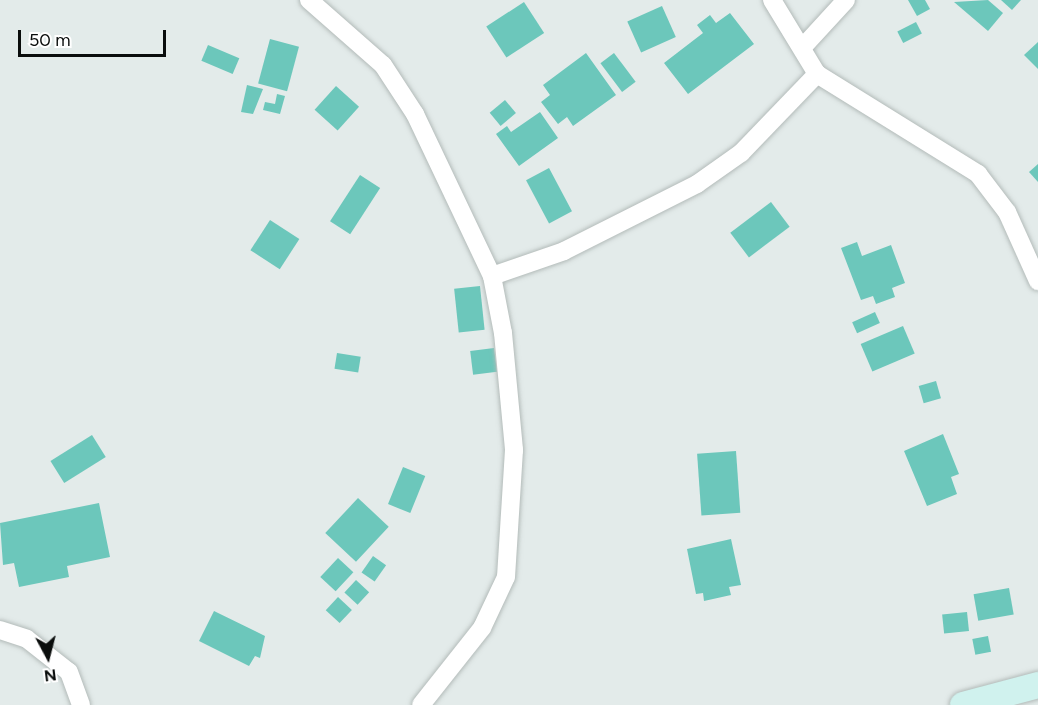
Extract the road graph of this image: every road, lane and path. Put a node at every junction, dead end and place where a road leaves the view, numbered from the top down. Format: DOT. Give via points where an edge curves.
graph roads {
  1 [pos="309,0"];
  2 [pos="772,0"];
  3 [pos="846,0"];
  4 [pos="802,48"];
  5 [pos="817,74"];
  6 [pos="492,276"];
  7 [pos="1038,281"];
  8 [pos="0,630"];
  9 [pos="1038,685"];
  10 [pos="81,705"];
  11 [pos="421,705"];
  12 [pos="963,705"];
  1 -- 6 [label="street" via="383,65 409,104"];
  2 -- 4 [label="street"];
  3 -- 4 [label="street"];
  4 -- 5 [label="street"];
  5 -- 6 [label="street" via="741,153 697,184 574,246"];
  5 -- 7 [label="street" via="978,174 1007,212"];
  6 -- 11 [label="street" via="510,378 514,450 506,578 482,628"];
  8 -- 10 [label="street" via="27,639 69,672"];
  9 -- 12 [label="street"];
}
